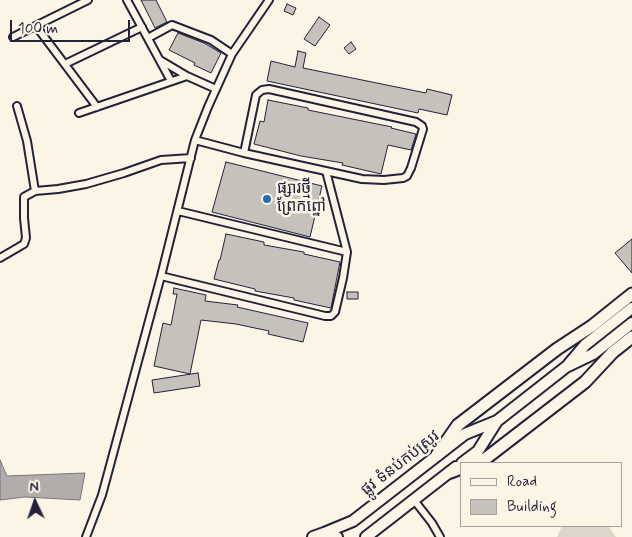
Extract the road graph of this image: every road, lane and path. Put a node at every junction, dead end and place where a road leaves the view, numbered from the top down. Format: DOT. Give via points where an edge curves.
graph roads {
  1 [pos="88,0"];
  2 [pos="127,0"];
  3 [pos="269,0"];
  4 [pos="36,26"];
  5 [pos="142,27"];
  6 [pos="13,38"];
  7 [pos="148,38"];
  8 [pos="232,54"];
  9 [pos="159,59"];
  10 [pos="65,64"];
  11 [pos="187,76"];
  12 [pos="171,81"];
  13 [pos="216,89"];
  14 [pos="17,106"];
  15 [pos="97,107"];
  16 [pos="79,113"];
  17 [pos="195,140"];
  18 [pos="244,153"];
  19 [pos="191,158"];
  20 [pos="326,171"];
  21 [pos="35,191"];
  22 [pos="178,211"];
  23 [pos="347,252"];
  24 [pos="0,258"];
  25 [pos="161,276"];
  26 [pos="632,294"];
  27 [pos="632,308"];
  28 [pos="632,323"];
  29 [pos="632,336"];
  30 [pos="566,368"];
  31 [pos="497,421"];
  32 [pos="437,455"];
  33 [pos="463,462"];
  34 [pos="475,462"];
  35 [pos="456,470"];
  36 [pos="414,500"];
  37 [pos="324,533"];
  38 [pos="86,537"];
  39 [pos="313,537"];
  40 [pos="337,537"];
  41 [pos="366,537"];
  42 [pos="440,537"];
  1 -- 4 [label="street"];
  2 -- 5 [label="street"];
  3 -- 8 [label="street"];
  4 -- 6 [label="street"];
  4 -- 10 [label="street"];
  5 -- 7 [label="street"];
  5 -- 10 [label="street"];
  7 -- 8 [label="street" via="172,25 210,40"];
  7 -- 9 [label="street"];
  8 -- 13 [label="street"];
  9 -- 11 [label="street"];
  9 -- 12 [label="street"];
  10 -- 15 [label="street"];
  11 -- 12 [label="street"];
  11 -- 13 [label="street"];
  12 -- 15 [label="street"];
  13 -- 17 [label="street"];
  14 -- 21 [label="street" via="27,141"];
  15 -- 16 [label="street"];
  17 -- 18 [label="street"];
  17 -- 19 [label="street"];
  18 -- 20 [label="street"];
  18 -- 20 [label="street" via="256,95 262,90 288,93 422,126 411,168 403,178 362,179"];
  19 -- 21 [label="street" via="161,160 86,184"];
  19 -- 22 [label="street"];
  20 -- 23 [label="street"];
  21 -- 24 [label="street" via="24,197 24,244"];
  22 -- 23 [label="street"];
  22 -- 25 [label="street"];
  23 -- 25 [label="street" via="335,312 331,316"];
  25 -- 38 [label="street" via="102,495"];
  26 -- 32 [label="highway" via="458,425"];
  27 -- 30 [label="main road, ផ្លូវ ទំនប់កប់ស្រូវ" via="585,345"];
  28 -- 30 [label="main road, ផ្លូវ ទំនប់កប់ស្រូវ" via="593,354"];
  29 -- 34 [label="highway" via="585,382"];
  30 -- 31 [label="main road, ផ្លូវ ទំនប់កប់ស្រូវ"];
  31 -- 32 [label="main road, ផ្លូវ ទំនប់កប់ស្រូវ" via="465,434"];
  31 -- 33 [label="main road, ផ្លូវ ទំនប់កប់ស្រូវ" via="478,450"];
  32 -- 37 [label="main road, ផ្លូវ ទំនប់កប់ស្រូវ" via="353,521"];
  35 -- 36 [label="main road, ផ្លូវ ទំនប់កប់ស្រូវ"];
  36 -- 41 [label="main road, ផ្លូវ ទំនប់កប់ស្រូវ"];
  36 -- 42 [label="street"];
  37 -- 39 [label="main road, ផ្លូវ ទំនប់កប់ស្រូវ"];
  37 -- 40 [label="main road"];
}
